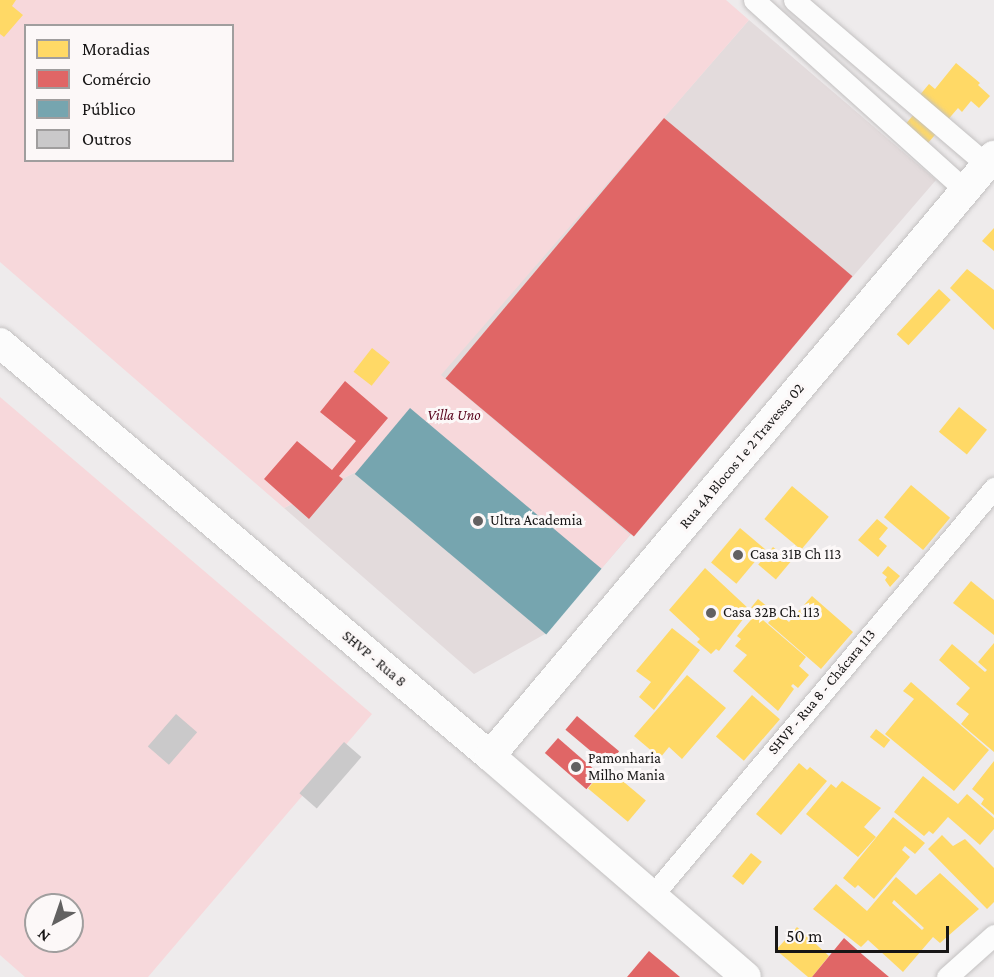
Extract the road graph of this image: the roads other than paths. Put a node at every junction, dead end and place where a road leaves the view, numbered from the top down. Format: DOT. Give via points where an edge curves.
graph roads {
  1 [pos="754,0"];
  2 [pos="794,0"];
  3 [pos="840,39"];
  4 [pos="821,60"];
  5 [pos="990,161"];
  6 [pos="966,190"];
  7 [pos="0,343"];
  8 [pos="994,488"];
  9 [pos="490,756"];
  10 [pos="651,897"];
  11 [pos="994,935"];
  12 [pos="746,977"];
  13 [pos="947,977"];
  1 -- 4 [label="street"];
  2 -- 3 [label="street"];
  3 -- 4 [label="street"];
  3 -- 5 [label="street"];
  4 -- 6 [label="street"];
  5 -- 6 [label="street, Rua 4A Blocos 1 e 2 Travessa 02"];
  6 -- 9 [label="street, Rua 4A Blocos 1 e 2 Travessa 02"];
  7 -- 9 [label="street, SHVP - Rua 8"];
  8 -- 10 [label="street, SHVP - Rua 8 - Chácara 113"];
  9 -- 10 [label="street, SHVP - Rua 8"];
  10 -- 12 [label="street, SHVP - Rua 8"];
  11 -- 13 [label="street"];
}
